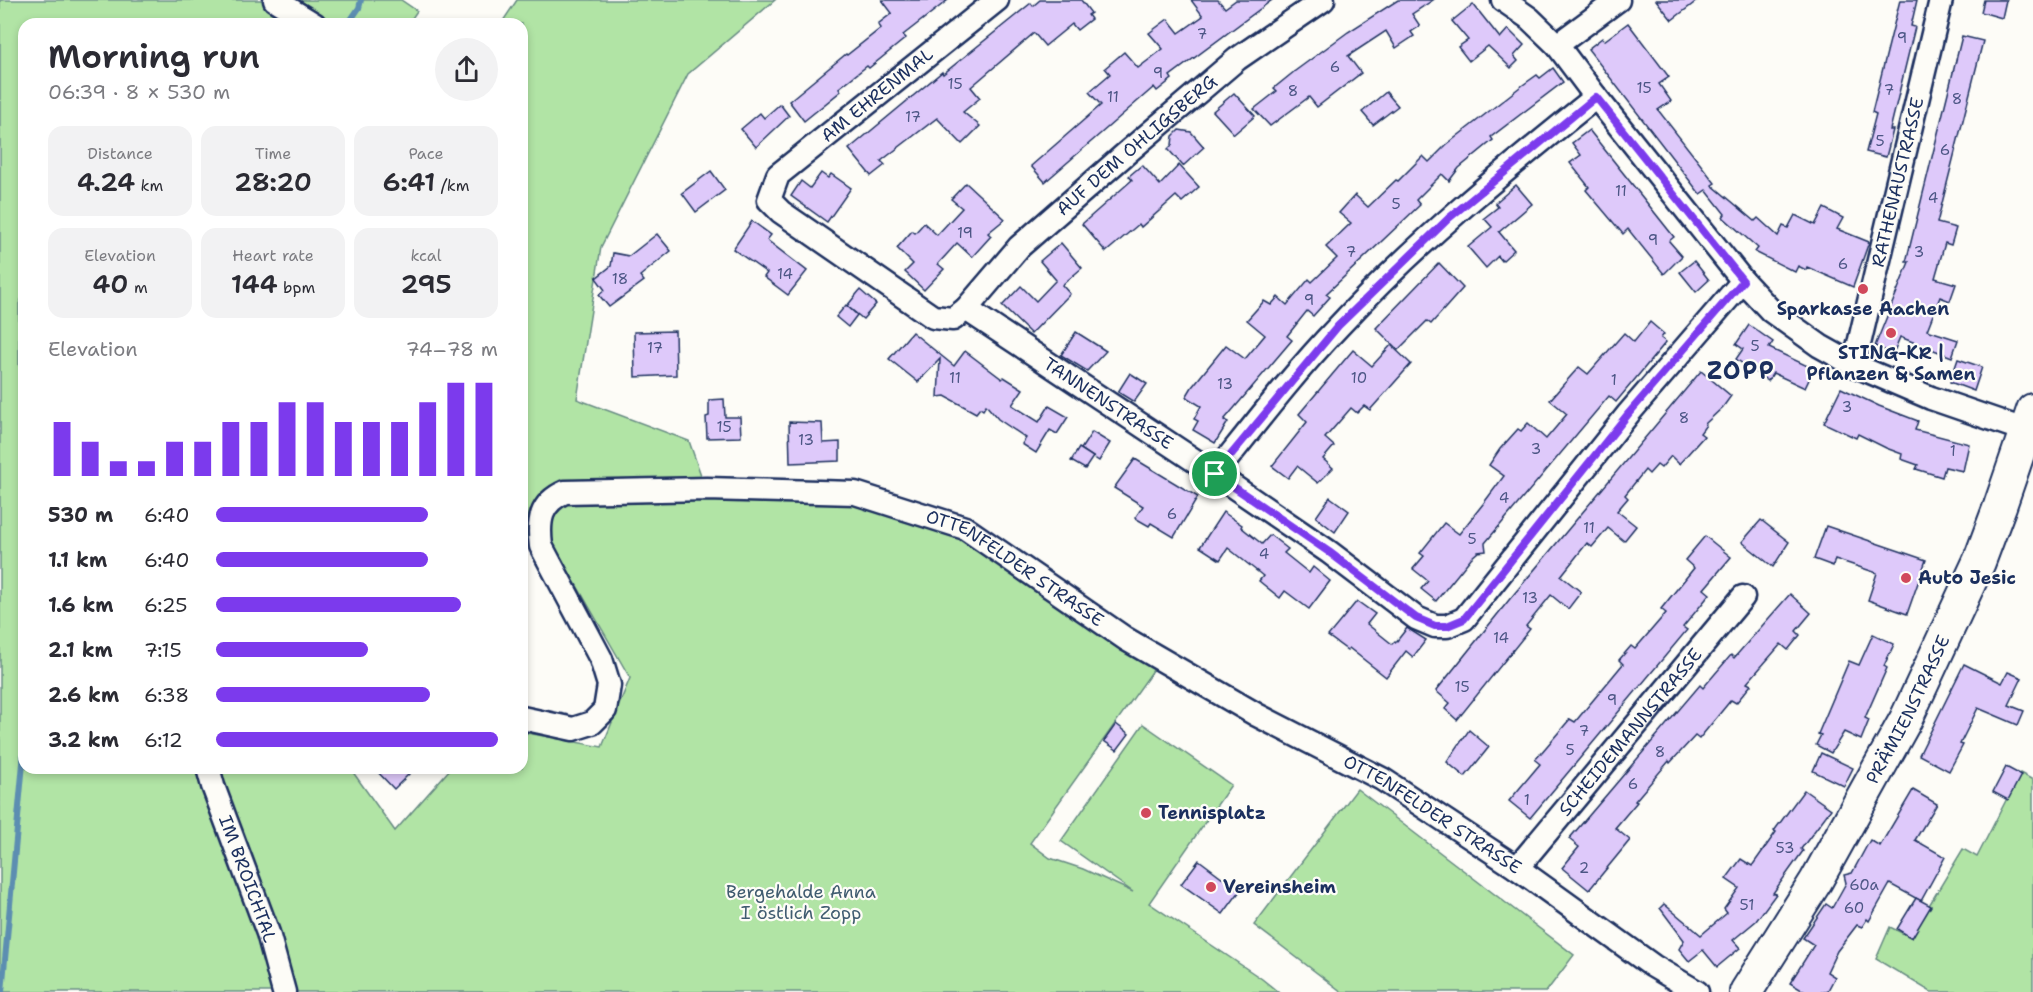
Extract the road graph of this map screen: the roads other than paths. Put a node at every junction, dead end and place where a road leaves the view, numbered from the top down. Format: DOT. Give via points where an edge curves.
graph roads {
  1 [pos="275,0"];
  2 [pos="997,0"];
  3 [pos="1323,0"];
  4 [pos="1503,0"];
  5 [pos="1618,0"];
  6 [pos="1941,0"];
  7 [pos="304,18"];
  8 [pos="1557,45"];
  9 [pos="1596,97"];
  10 [pos="1743,281"];
  11 [pos="966,309"];
  12 [pos="1854,365"];
  13 [pos="2031,425"];
  14 [pos="1215,474"];
  15 [pos="1743,597"];
  16 [pos="528,719"];
  17 [pos="210,774"];
  18 [pos="1517,868"];
  19 [pos="1755,989"];
  20 [pos="284,992"];
  21 [pos="1697,992"];
  1 -- 7 [label="street"];
  2 -- 11 [label="street, AM EHRENMAL" via="778,175 770,200 781,212 933,317 953,319"];
  3 -- 11 [label="street, AUF DEM OHLIGSBERG" via="1237,59 1130,150 1019,247"];
  4 -- 8 [label="street"];
  5 -- 8 [label="street"];
  6 -- 12 [label="street, RATHENAUSTRASSE"];
  8 -- 9 [label="street"];
  9 -- 10 [label="street"];
  9 -- 14 [label="street" via="1449,218 1338,326"];
  10 -- 12 [label="street" via="1771,311"];
  10 -- 14 [label="street, TANNENSTRASSE" via="1629,413 1464,619 1447,626 1416,618"];
  11 -- 14 [label="street, TANNENSTRASSE"];
  12 -- 13 [label="street" via="1931,398"];
  13 -- 19 [label="main road, PRÄMIENSTRASSE" via="1979,562 1906,719"];
  15 -- 18 [label="street, SCHEIDEMANNSTRASSE"];
  16 -- 18 [label="street, OTTENFELDER STRASSE" via="573,729 592,723 605,710 609,685 601,659 541,546 539,528 552,498 565,492 694,489 855,493 965,528 1126,639 1257,716 1382,779"];
  17 -- 20 [label="street, IM BROICHTAL" via="268,933"];
  18 -- 21 [label="street, OTTENFELDER STRASSE" via="1653,966"];
}
